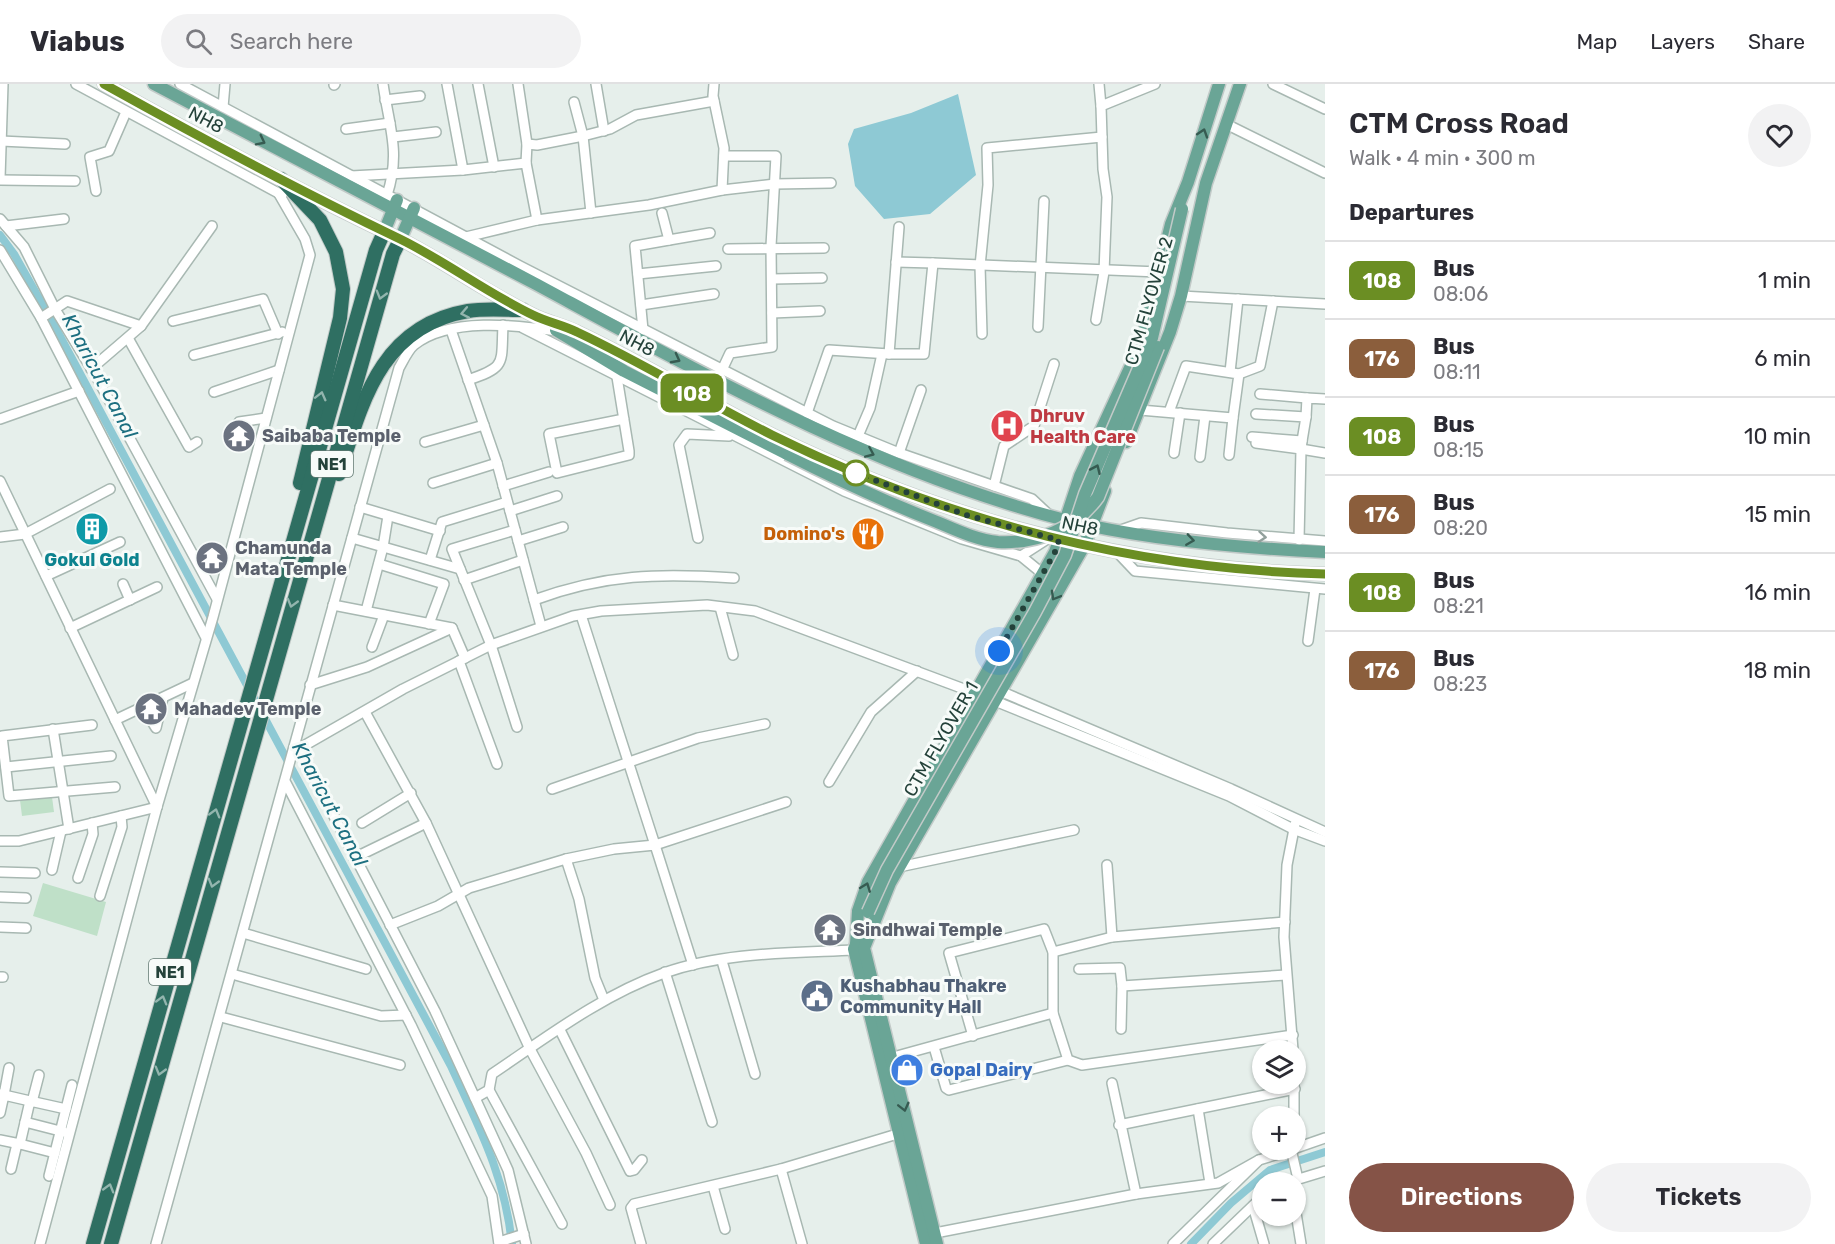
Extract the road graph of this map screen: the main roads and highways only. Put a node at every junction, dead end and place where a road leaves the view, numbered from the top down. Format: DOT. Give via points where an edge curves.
graph roads {
  1 [pos="104,84"];
  2 [pos="154,84"];
  3 [pos="1219,84"];
  4 [pos="1232,84"];
  5 [pos="1240,84"];
  6 [pos="183,91"];
  7 [pos="281,179"];
  8 [pos="1188,182"];
  9 [pos="393,201"];
  10 [pos="412,213"];
  11 [pos="384,232"];
  12 [pos="400,240"];
  13 [pos="523,310"];
  14 [pos="536,317"];
  15 [pos="1065,520"];
  16 [pos="1091,525"];
  17 [pos="1054,539"];
  18 [pos="310,542"];
  19 [pos="1084,546"];
  20 [pos="1325,552"];
  21 [pos="1325,574"];
  22 [pos="282,576"];
  23 [pos="858,947"];
  24 [pos="930,1239"];
  25 [pos="93,1244"];
  26 [pos="111,1244"];
  1 -- 7 [label="main road, NH8"];
  2 -- 6 [label="main road, NH8"];
  8 -- 3 [label="main road, one-way"];
  4 -- 14 [label="main road, CTM FLYOVER 2, bridge" via="1196,188 1169,310 1144,384 1098,497 1086,512 1053,533 1016,542 996,542 964,533 849,485 608,361"];
  5 -- 16 [label="main road" via="1206,183 1181,296 1160,361"];
  6 -- 9 [label="main road, NH8, one-way"];
  7 -- 11 [label="main road, NH8"];
  22 -- 7 [label="highway, one-way" via="284,547 340,318 343,289 336,252 320,220"];
  8 -- 15 [label="main road" via="1171,224 1135,357 1080,476"];
  23 -- 8 [label="main road, CTM FLYOVER 1, one-way, bridge" via="887,870 1065,555 1085,494 1152,338"];
  9 -- 10 [label="main road, NH8"];
  9 -- 11 [label="main road"];
  10 -- 12 [label="main road"];
  10 -- 15 [label="main road, NH8, one-way" via="904,468"];
  11 -- 12 [label="main road, NH8"];
  11 -- 22 [label="highway, NE1"];
  12 -- 13 [label="main road, NH8"];
  12 -- 18 [label="highway, NE1, one-way"];
  13 -- 14 [label="main road, NH8"];
  13 -- 18 [label="highway, one-way" via="468,311 437,320 409,336 384,361 367,390 327,508"];
  14 -- 17 [label="main road, NH8" via="575,331 773,435 898,491"];
  15 -- 16 [label="main road, NH8"];
  15 -- 17 [label="main road"];
  16 -- 19 [label="main road"];
  16 -- 20 [label="main road, NH8, one-way" via="1258,549"];
  17 -- 19 [label="main road, NH8"];
  23 -- 17 [label="main road, one-way" via="858,911 868,882 971,692 1043,574"];
  18 -- 26 [label="highway, NE1, one-way"];
  19 -- 21 [label="main road, NH8" via="1282,573"];
  19 -- 23 [label="main road, one-way" via="899,867"];
  25 -- 22 [label="highway, NE1, one-way"];
  23 -- 24 [label="main road"];
}
